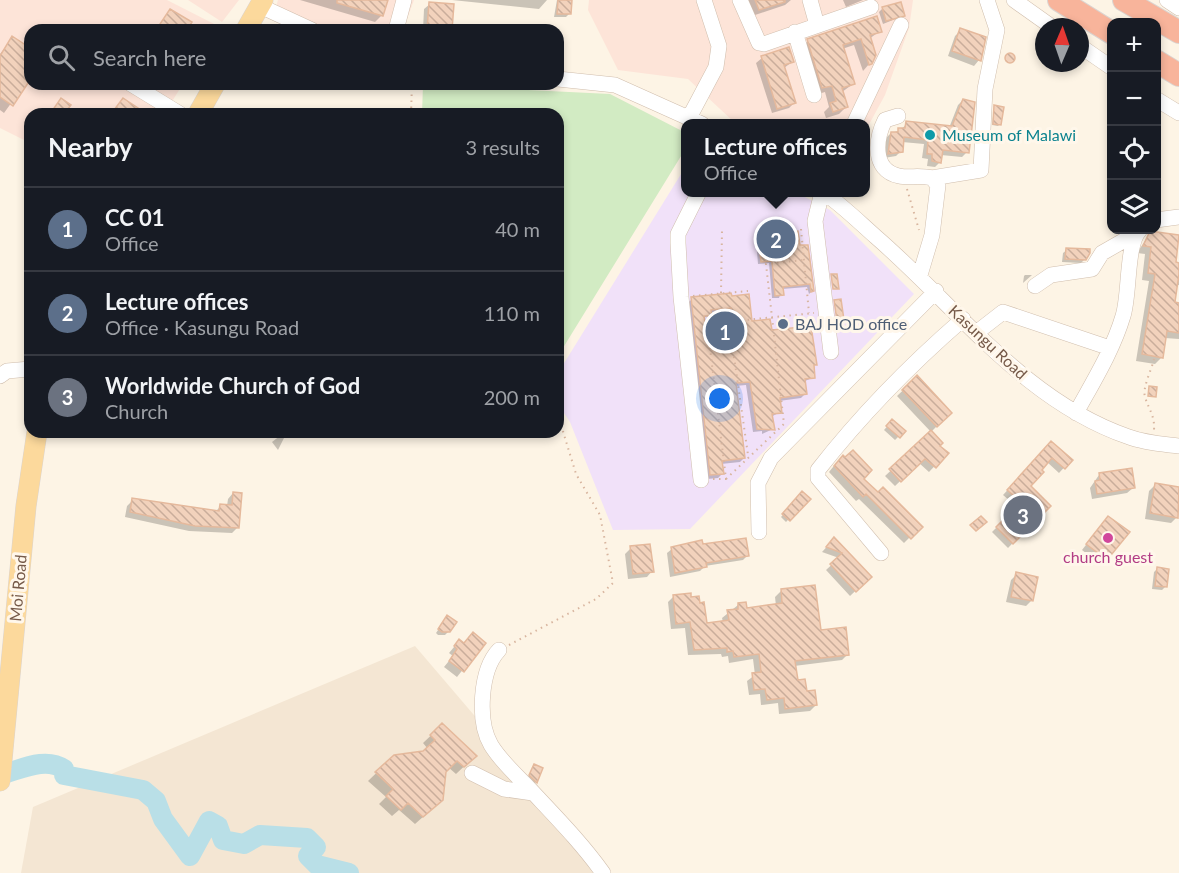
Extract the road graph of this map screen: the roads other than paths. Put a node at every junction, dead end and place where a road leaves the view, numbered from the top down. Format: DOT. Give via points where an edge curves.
graph roads {
  1 [pos="404,0"];
  2 [pos="704,0"];
  3 [pos="740,0"];
  4 [pos="810,0"];
  5 [pos="987,0"];
  6 [pos="1014,0"];
  7 [pos="1059,0"];
  8 [pos="1124,0"];
  9 [pos="1167,0"];
  10 [pos="261,3"];
  11 [pos="847,7"];
  12 [pos="870,7"];
  13 [pos="1179,8"];
  14 [pos="1039,18"];
  15 [pos="249,24"];
  16 [pos="301,24"];
  17 [pos="398,24"];
  18 [pos="817,25"];
  19 [pos="901,25"];
  20 [pos="1107,30"];
  21 [pos="795,32"];
  22 [pos="1179,32"];
  23 [pos="1089,52"];
  24 [pos="1161,64"];
  25 [pos="1107,65"];
  26 [pos="1179,75"];
  27 [pos="564,80"];
  28 [pos="141,90"];
  29 [pos="212,90"];
  30 [pos="814,95"];
  31 [pos="1161,102"];
  32 [pos="170,108"];
  33 [pos="201,108"];
  34 [pos="1179,112"];
  35 [pos="898,116"];
  36 [pos="694,119"];
  37 [pos="696,119"];
  38 [pos="856,119"];
  39 [pos="932,178"];
  40 [pos="696,197"];
  41 [pos="821,197"];
  42 [pos="828,197"];
  43 [pos="1179,217"];
  44 [pos="1161,219"];
  45 [pos="1134,234"];
  46 [pos="1138,234"];
  47 [pos="920,275"];
  48 [pos="1035,286"];
  49 [pos="936,291"];
  50 [pos="963,319"];
  51 [pos="976,333"];
  52 [pos="1110,348"];
  53 [pos="831,352"];
  54 [pos="24,370"];
  55 [pos="0,376"];
  56 [pos="1076,413"];
  57 [pos="36,438"];
  58 [pos="1179,446"];
  59 [pos="701,480"];
  60 [pos="759,532"];
  61 [pos="881,553"];
  62 [pos="499,650"];
  63 [pos="2,727"];
  64 [pos="472,773"];
  65 [pos="0,777"];
  66 [pos="533,793"];
  67 [pos="603,873"];
  1 -- 17 [label="street"];
  2 -- 37 [label="street" via="719,46 716,67"];
  3 -- 21 [label="street" via="759,43"];
  4 -- 18 [label="street"];
  5 -- 39 [label="street" via="997,30 985,89 981,170"];
  6 -- 14 [label="street"];
  7 -- 20 [label="highway"];
  8 -- 22 [label="highway"];
  9 -- 13 [label="street"];
  10 -- 15 [label="main road"];
  10 -- 16 [label="street"];
  11 -- 12 [label="street"];
  11 -- 18 [label="street"];
  18 -- 21 [label="street"];
  19 -- 38 [label="street"];
  21 -- 30 [label="street"];
  23 -- 25 [label="street"];
  24 -- 26 [label="highway"];
  27 -- 36 [label="street" via="615,85"];
  28 -- 32 [label="street"];
  29 -- 33 [label="main road"];
  31 -- 34 [label="street"];
  35 -- 39 [label="street" via="885,120 877,152 886,167 898,176"];
  39 -- 47 [label="street" via="938,185 936,217"];
  40 -- 59 [label="street" via="678,234"];
  41 -- 53 [label="street" via="815,221"];
  42 -- 47 [label="street, Kasungu Road"];
  43 -- 44 [label="street"];
  45 -- 48 [label="street" via="1102,253 1092,269 1051,275"];
  46 -- 52 [label="street" via="1123,316"];
  47 -- 49 [label="street, Kasungu Road"];
  49 -- 50 [label="street, Kasungu Road"];
  49 -- 60 [label="street" via="771,458 758,483"];
  50 -- 51 [label="street, Kasungu Road"];
  50 -- 61 [label="street" via="892,385 818,470 818,478"];
  51 -- 52 [label="street" via="1003,312"];
  51 -- 56 [label="street, Kasungu Road" via="1023,376"];
  52 -- 56 [label="street"];
  54 -- 55 [label="street" via="7,371"];
  56 -- 58 [label="street, Kasungu Road" via="1129,437"];
  57 -- 63 [label="main road, Moi Road"];
  62 -- 66 [label="street" via="489,660 483,688 490,744"];
  63 -- 65 [label="main road, Moi Road"];
  64 -- 66 [label="street" via="504,789"];
  66 -- 67 [label="street"];
}
